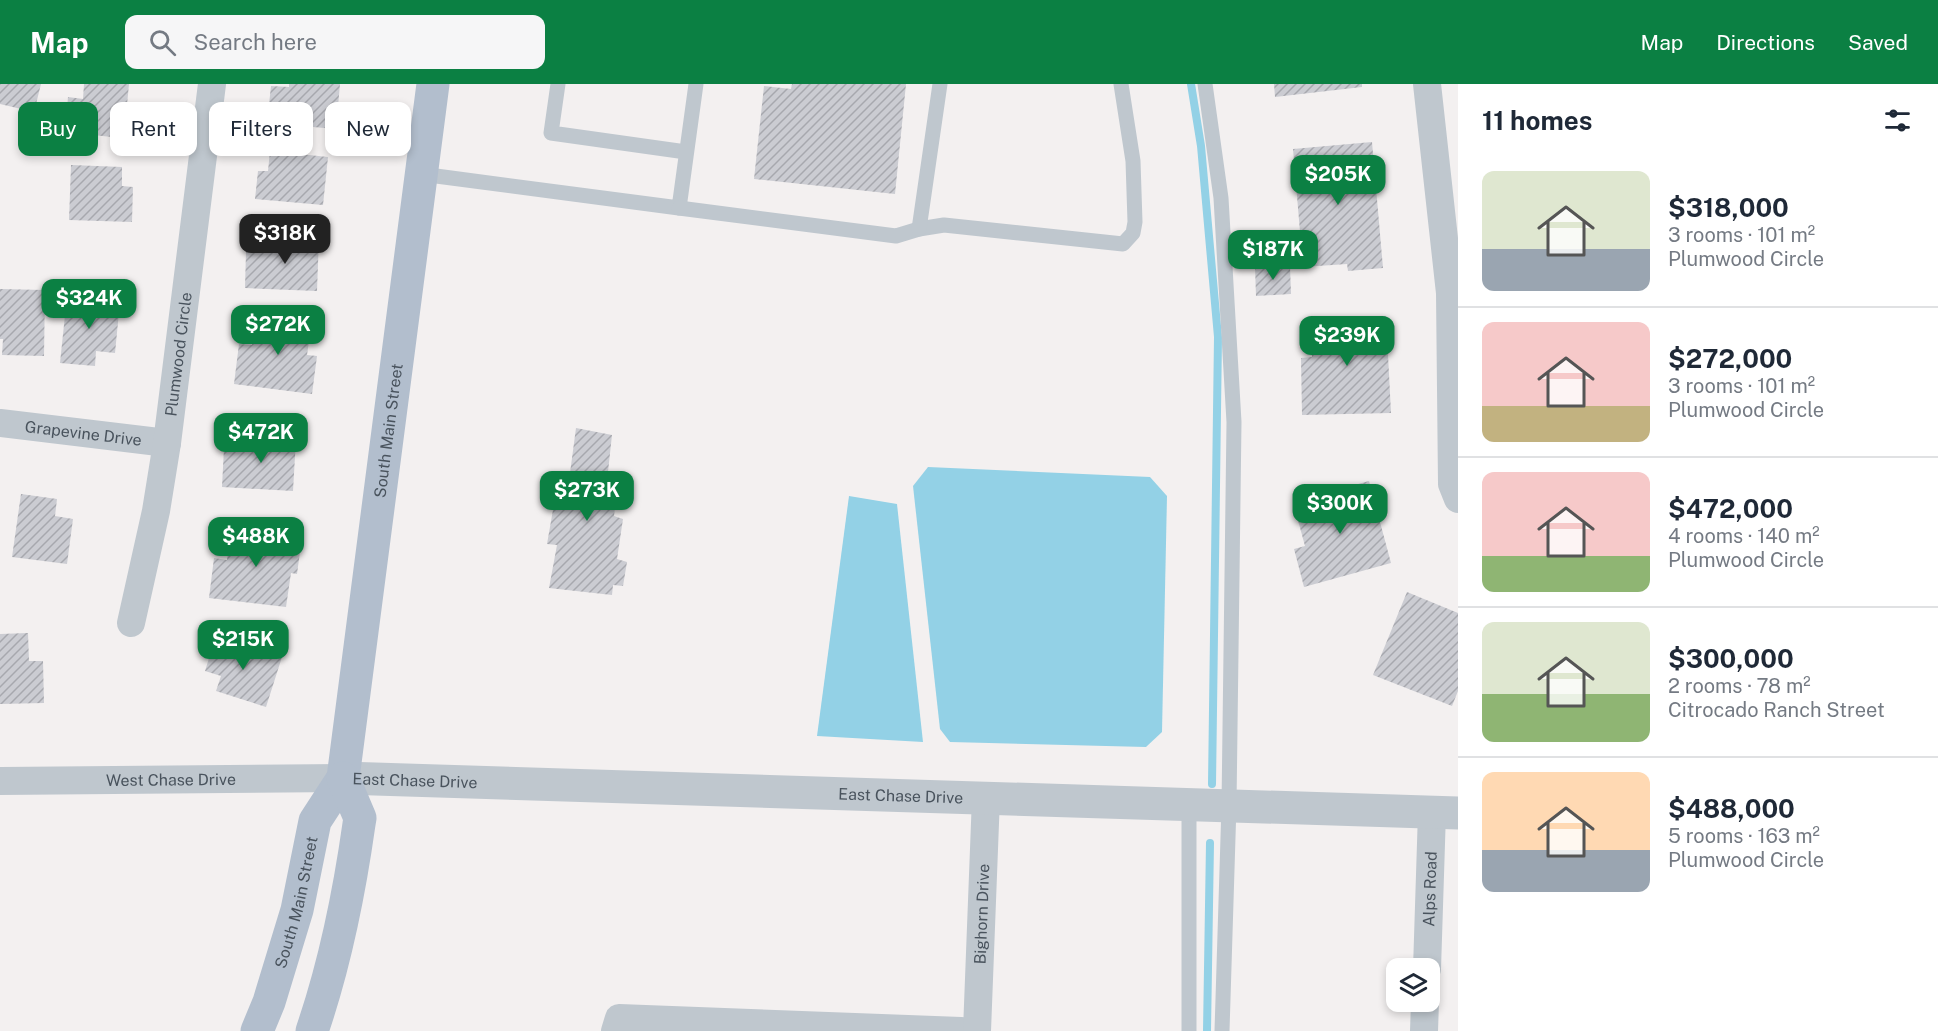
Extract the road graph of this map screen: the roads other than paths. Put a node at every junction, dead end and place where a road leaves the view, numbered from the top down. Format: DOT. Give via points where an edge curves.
graph roads {
  1 [pos="212,84"];
  2 [pos="433,84"];
  3 [pos="558,84"];
  4 [pos="696,84"];
  5 [pos="940,84"];
  6 [pos="1121,84"];
  7 [pos="1205,84"];
  8 [pos="1427,84"];
  9 [pos="687,152"];
  10 [pos="421,174"];
  11 [pos="679,208"];
  12 [pos="919,229"];
  13 [pos="0,423"];
  14 [pos="167,443"];
  15 [pos="1458,499"];
  16 [pos="131,623"];
  17 [pos="343,777"];
  18 [pos="0,781"];
  19 [pos="987,797"];
  20 [pos="1189,803"];
  21 [pos="1229,805"];
  22 [pos="1445,812"];
  23 [pos="1427,958"];
  24 [pos="1425,1012"];
  25 [pos="617,1025"];
  26 [pos="257,1031"];
  27 [pos="312,1031"];
  28 [pos="961,1031"];
  29 [pos="977,1031"];
  30 [pos="1189,1031"];
  31 [pos="1222,1031"];
  32 [pos="1425,1031"];
  1 -- 14 [label="street, Plumwood Circle"];
  2 -- 10 [label="main road, South Main Street"];
  3 -- 9 [label="lane" via="551,133"];
  4 -- 9 [label="lane"];
  5 -- 12 [label="lane"];
  6 -- 12 [label="lane" via="1133,161 1135,222 1133,233 1123,244 944,225"];
  7 -- 21 [label="lane" via="1221,198 1234,422"];
  8 -- 15 [label="street" via="1450,293 1452,484"];
  9 -- 11 [label="lane"];
  10 -- 11 [label="lane"];
  10 -- 17 [label="main road, South Main Street"];
  11 -- 12 [label="lane" via="896,236"];
  13 -- 14 [label="street, Grapevine Drive"];
  14 -- 16 [label="street, Plumwood Circle"];
  17 -- 18 [label="street, West Chase Drive"];
  17 -- 19 [label="street, East Chase Drive"];
  17 -- 26 [label="main road, South Main Street" via="315,821 297,910"];
  17 -- 27 [label="main road, South Main Street" via="360,818 350,888"];
  19 -- 20 [label="street, East Chase Drive"];
  19 -- 29 [label="street, Bighorn Drive"];
  20 -- 21 [label="street, East Chase Drive"];
  20 -- 30 [label="lane"];
  21 -- 22 [label="street, East Chase Drive"];
  21 -- 31 [label="lane"];
  22 -- 23 [label="street, Alps Road"];
  24 -- 32 [label="street"];
  25 -- 28 [label="street"];
}
